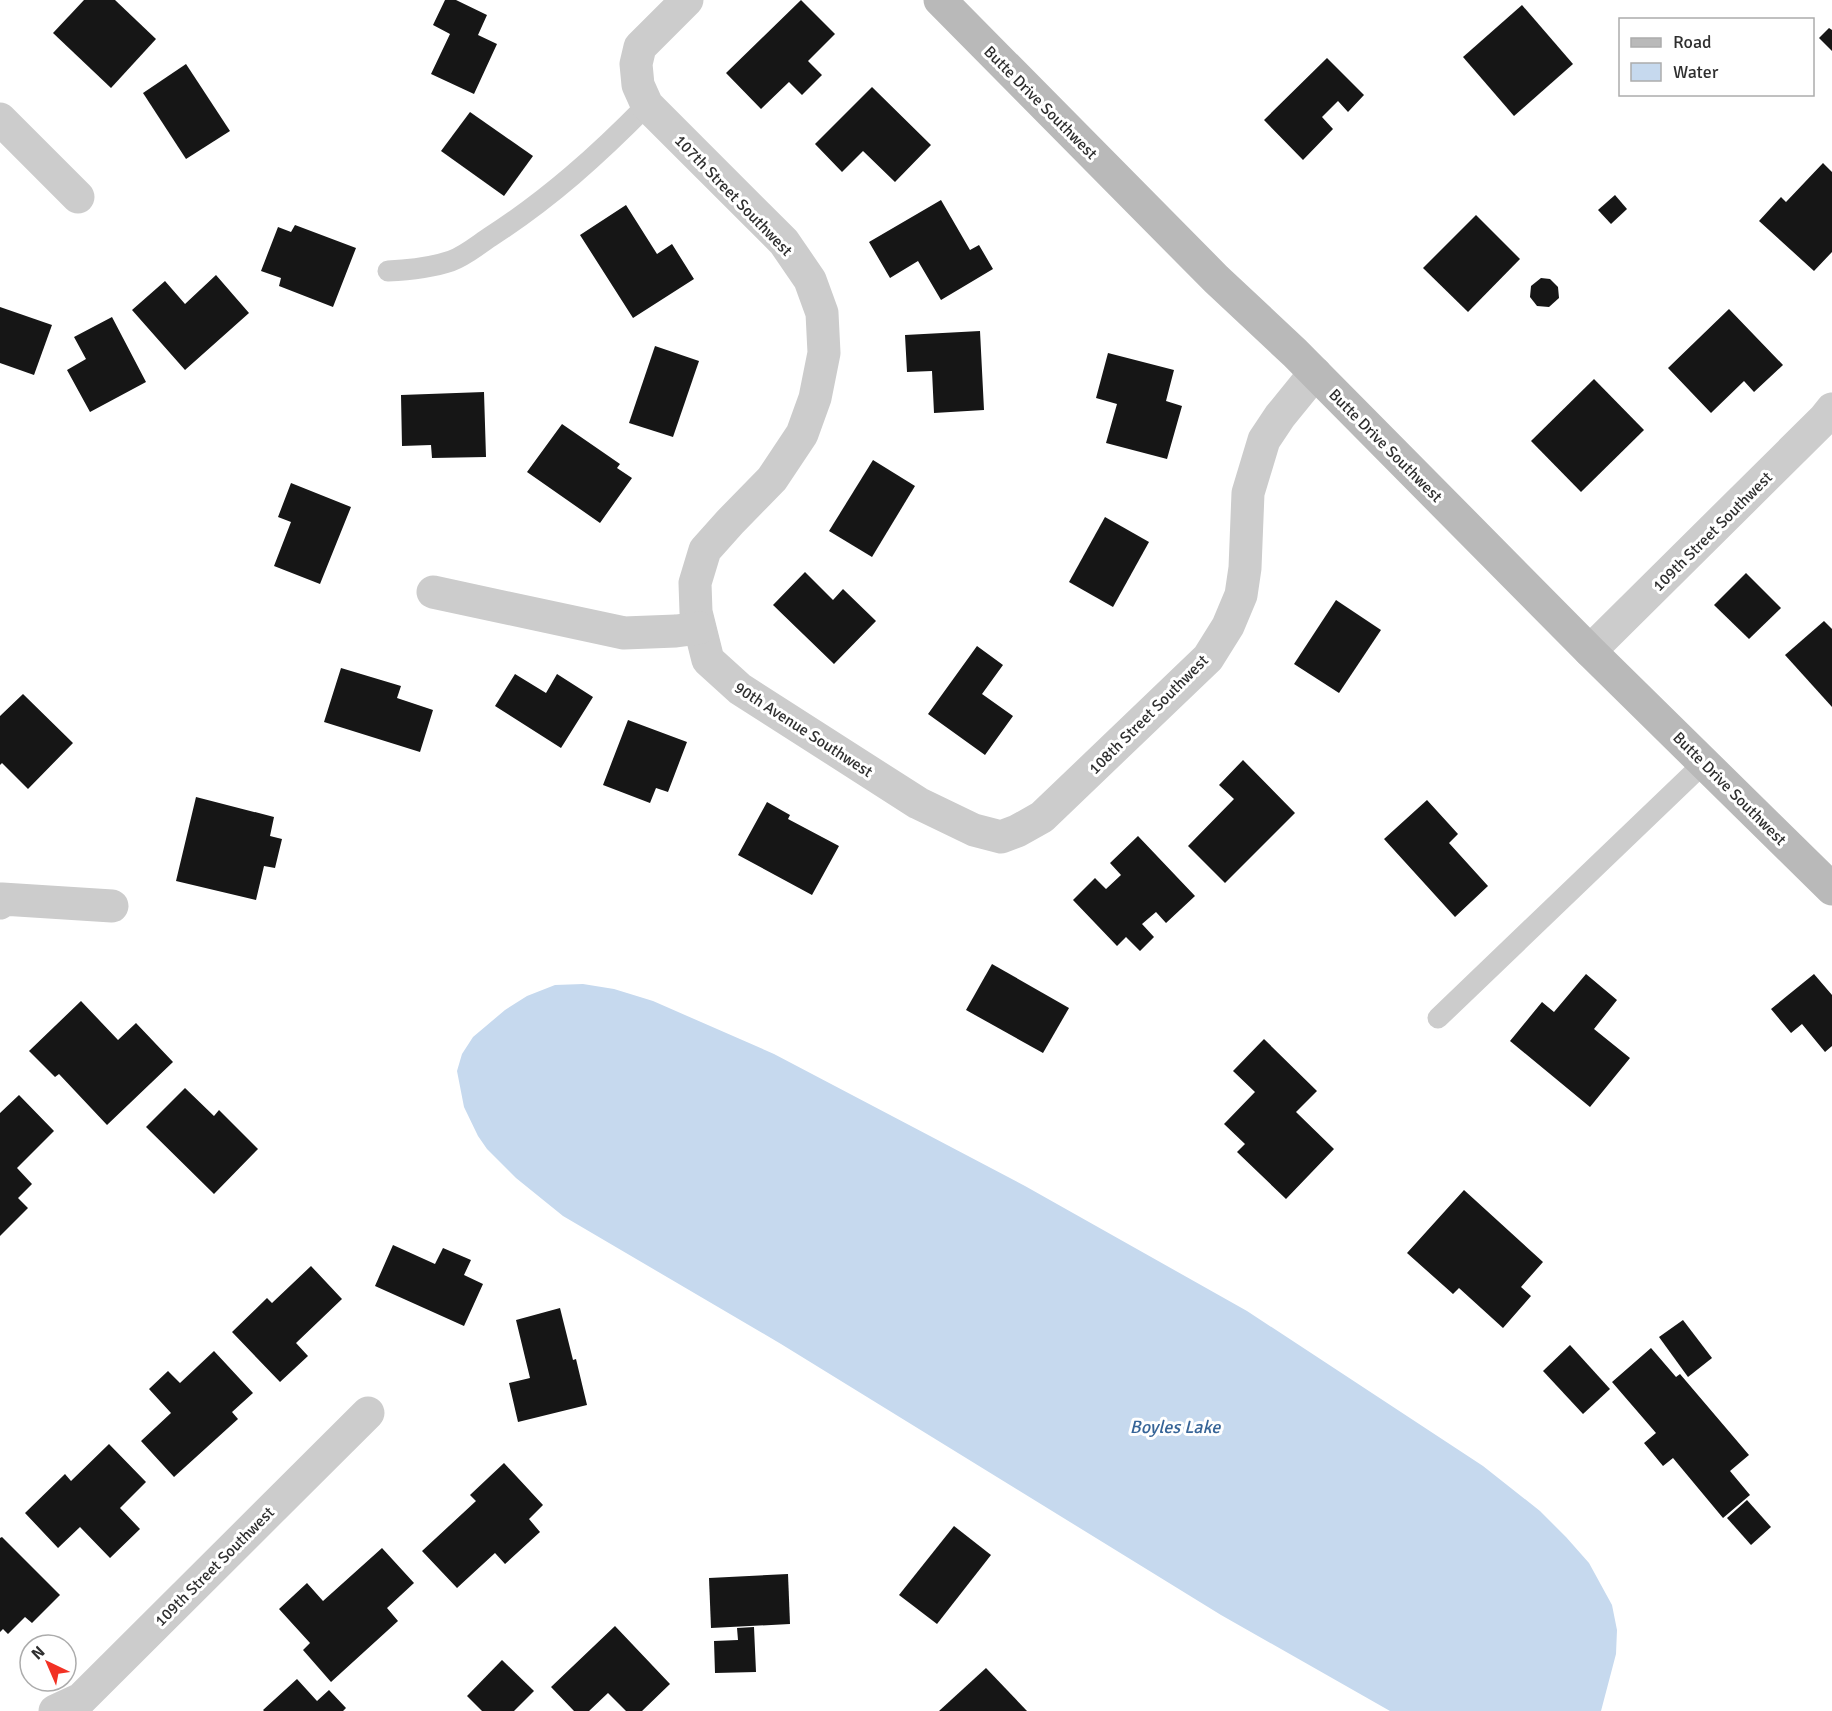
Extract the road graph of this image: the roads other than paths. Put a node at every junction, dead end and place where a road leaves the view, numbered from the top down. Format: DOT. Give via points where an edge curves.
graph roads {
  1 [pos="687,0"];
  2 [pos="940,0"];
  3 [pos="647,105"];
  4 [pos="0,119"];
  5 [pos="78,197"];
  6 [pos="388,272"];
  7 [pos="1315,374"];
  8 [pos="1832,409"];
  9 [pos="433,592"];
  10 [pos="699,628"];
  11 [pos="1590,651"];
  12 [pos="1704,763"];
  13 [pos="1072,789"];
  14 [pos="1832,889"];
  15 [pos="1,896"];
  16 [pos="112,906"];
  17 [pos="1438,1018"];
  18 [pos="368,1413"];
  19 [pos="76,1707"];
  1 -- 3 [label="street, 107th Street Southwest" via="640,47 636,64 638,85"];
  2 -- 7 [label="street, Butte Drive Southwest"];
  3 -- 6 [label="lane" via="602,151 511,224 453,260 421,270"];
  3 -- 10 [label="street, 107th Street Southwest" via="784,242 810,280 822,313 824,353 815,398 802,434 772,479 705,550 695,583"];
  4 -- 5 [label="street"];
  7 -- 11 [label="street, Butte Drive Southwest"];
  7 -- 13 [label="street, 108th Street Southwest" via="1264,440 1248,494 1240,595 1228,626 1208,658"];
  8 -- 11 [label="street, 109th Street Southwest"];
  9 -- 10 [label="street" via="624,633"];
  10 -- 13 [label="street, 90th Avenue Southwest" via="708,660 740,689 918,803 974,830 1001,837 1017,831 1042,817"];
  11 -- 12 [label="street, Butte Drive Southwest"];
  12 -- 14 [label="street, Butte Drive Southwest"];
  12 -- 17 [label="lane"];
  15 -- 16 [label="street"];
  18 -- 19 [label="street, 109th Street Southwest"];
}
